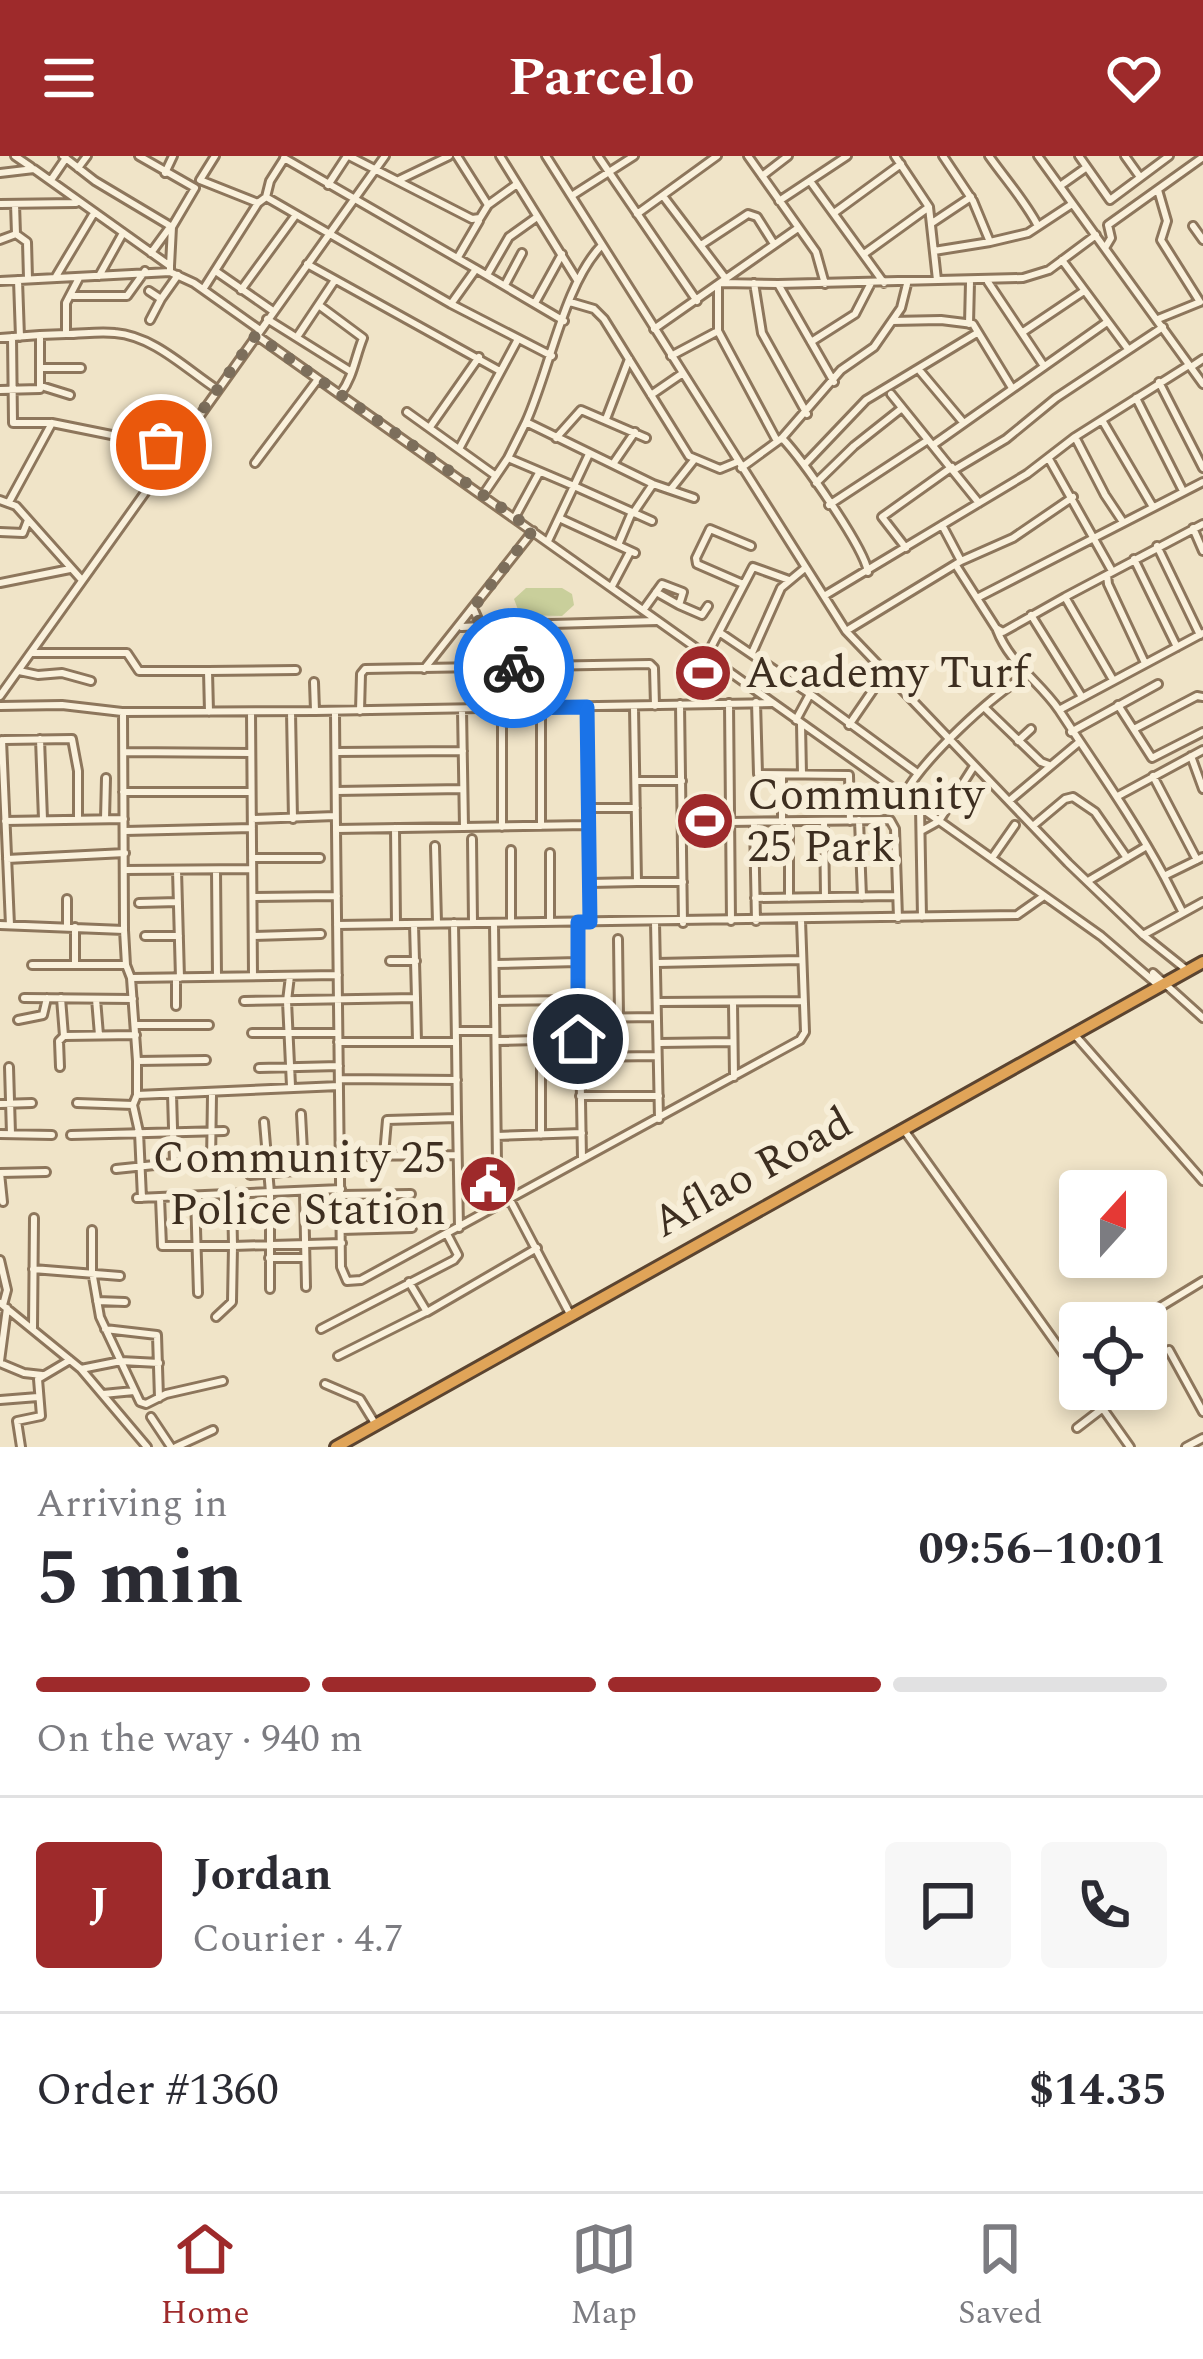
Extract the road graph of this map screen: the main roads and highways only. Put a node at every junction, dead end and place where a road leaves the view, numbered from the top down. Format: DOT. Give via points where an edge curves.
graph roads {
  1 [pos="1203,962"];
  2 [pos="336,1447"];
  1 -- 2 [label="highway, Aflao Road"];
}
